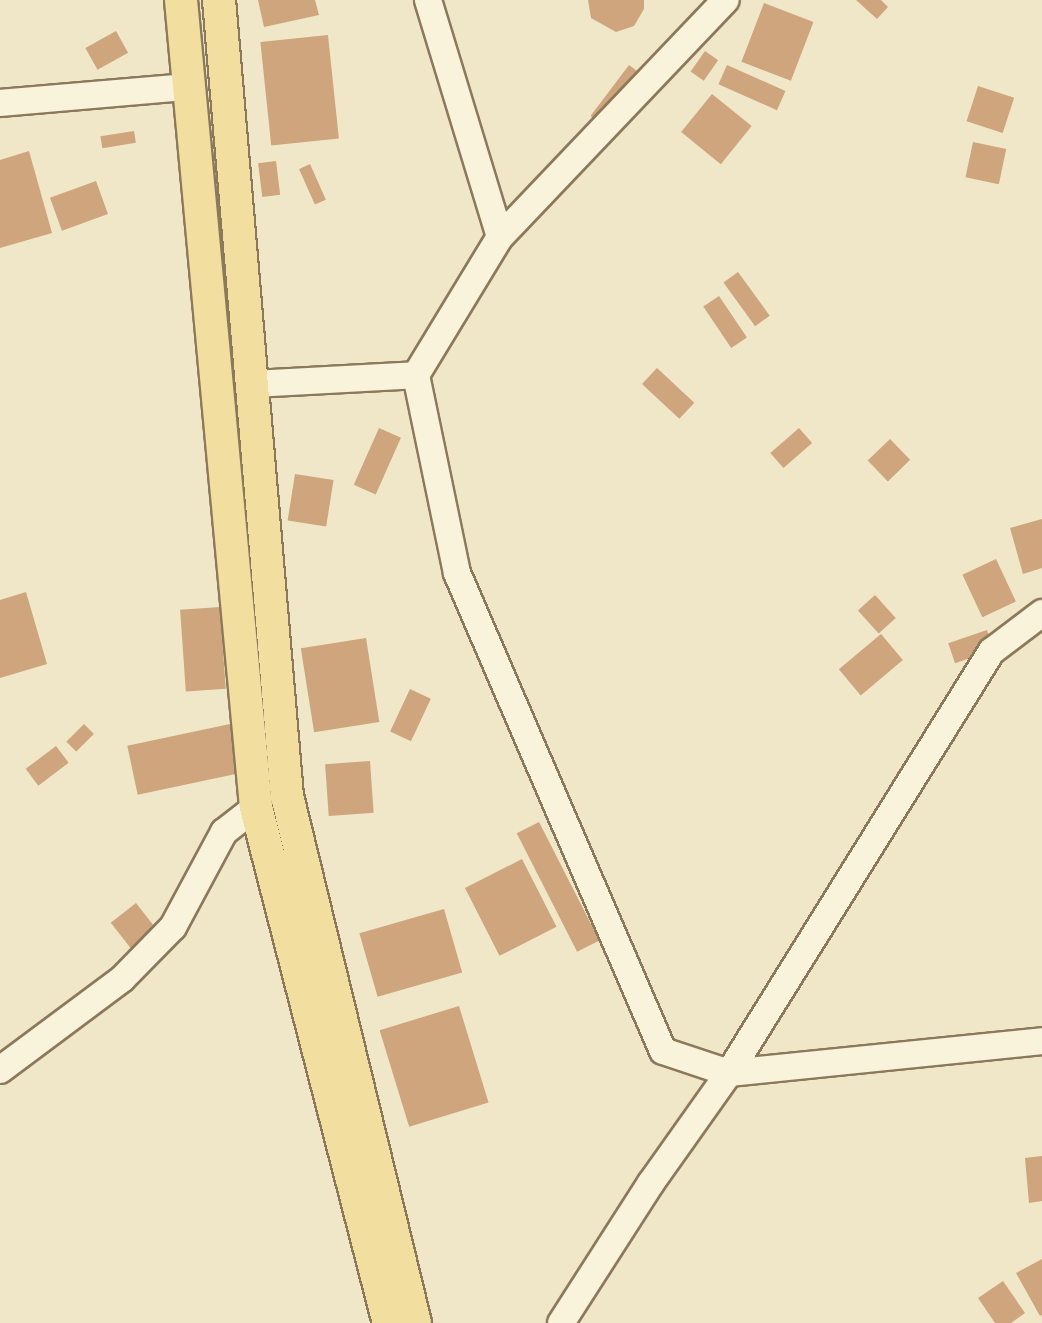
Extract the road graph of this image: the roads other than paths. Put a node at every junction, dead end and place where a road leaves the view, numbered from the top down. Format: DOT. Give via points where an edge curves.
graph roads {
  1 [pos="181,0"];
  2 [pos="219,0"];
  3 [pos="428,0"];
  4 [pos="726,0"];
  5 [pos="186,87"];
  6 [pos="0,103"];
  7 [pos="500,237"];
  8 [pos="416,375"];
  9 [pos="252,384"];
  10 [pos="1042,613"];
  11 [pos="257,807"];
  12 [pos="1042,1041"];
  13 [pos="0,1070"];
  14 [pos="730,1073"];
  15 [pos="389,1323"];
  16 [pos="415,1323"];
  17 [pos="561,1323"];
  1 -- 5 [label="main road"];
  2 -- 9 [label="main road"];
  3 -- 7 [label="street"];
  4 -- 7 [label="street"];
  5 -- 6 [label="street"];
  5 -- 11 [label="main road"];
  7 -- 8 [label="street"];
  8 -- 9 [label="street"];
  8 -- 14 [label="street" via="457,573 663,1051"];
  9 -- 16 [label="main road" via="287,796"];
  10 -- 14 [label="street" via="992,651"];
  11 -- 13 [label="street" via="224,832 165,936 122,979"];
  11 -- 15 [label="main road"];
  12 -- 14 [label="street"];
  14 -- 17 [label="street" via="651,1183"];
}
